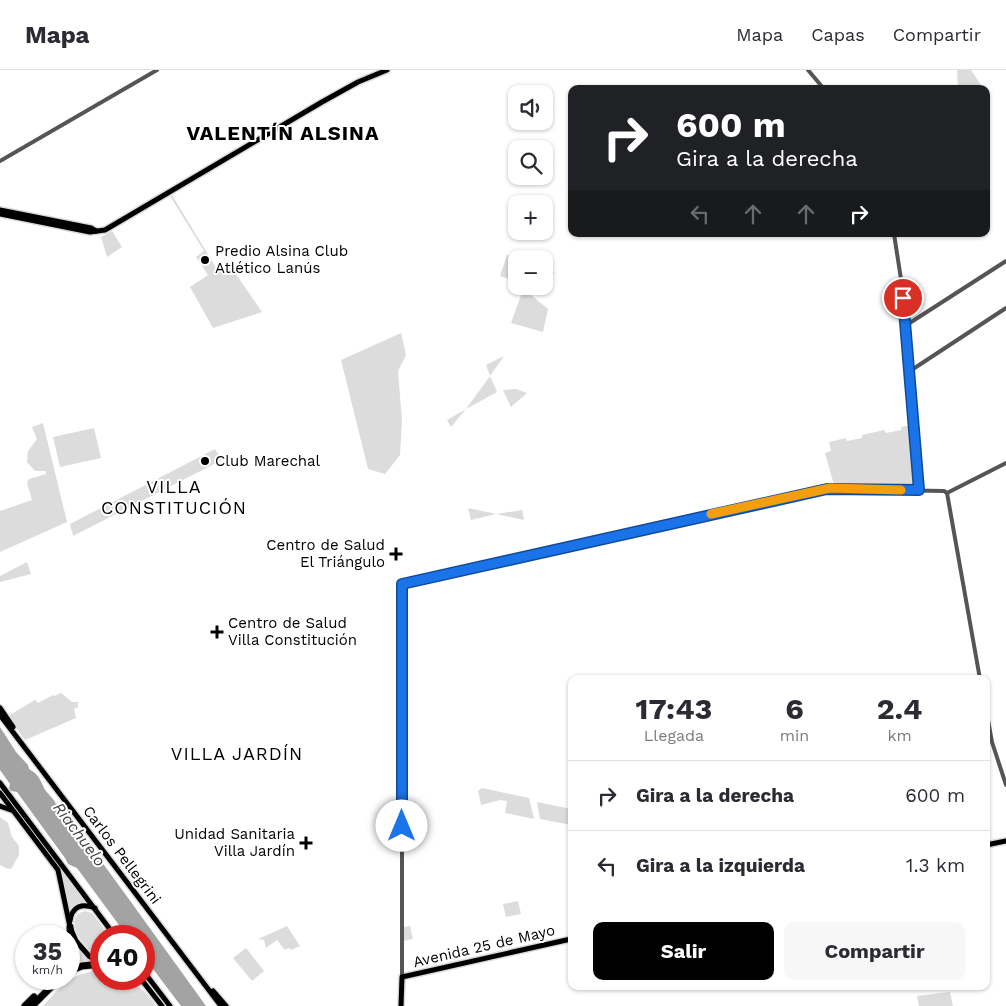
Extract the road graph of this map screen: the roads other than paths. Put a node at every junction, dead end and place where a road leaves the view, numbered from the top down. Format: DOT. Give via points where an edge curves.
graph roads {
  1 [pos="157,70"];
  2 [pos="387,70"];
  3 [pos="808,70"];
  4 [pos="821,85"];
  5 [pos="0,162"];
  6 [pos="0,210"];
  7 [pos="0,214"];
  8 [pos="96,231"];
  9 [pos="894,237"];
  10 [pos="1006,261"];
  11 [pos="1006,308"];
  12 [pos="905,326"];
  13 [pos="910,372"];
  14 [pos="1006,463"];
  15 [pos="919,490"];
  16 [pos="946,493"];
  17 [pos="979,675"];
  18 [pos="0,708"];
  19 [pos="0,715"];
  20 [pos="990,731"];
  21 [pos="18,739"];
  22 [pos="0,783"];
  23 [pos="1006,785"];
  24 [pos="0,794"];
  25 [pos="11,798"];
  26 [pos="0,806"];
  27 [pos="14,812"];
  28 [pos="1006,841"];
  29 [pos="990,844"];
  30 [pos="95,908"];
  31 [pos="70,925"];
  32 [pos="70,925"];
  33 [pos="107,925"];
  34 [pos="568,940"];
  35 [pos="80,946"];
  36 [pos="90,956"];
  37 [pos="402,977"];
  38 [pos="155,986"];
  39 [pos="207,986"];
  40 [pos="41,990"];
  41 [pos="48,990"];
  42 [pos="149,990"];
  43 [pos="25,1006"];
  44 [pos="32,1006"];
  45 [pos="162,1006"];
  46 [pos="170,1006"];
  47 [pos="221,1006"];
  48 [pos="226,1006"];
  49 [pos="401,1006"];
  1 -- 5 [label="street"];
  2 -- 8 [label="main road" via="358,82 108,228"];
  3 -- 4 [label="street"];
  6 -- 8 [label="main road"];
  7 -- 8 [label="main road"];
  9 -- 12 [label="street"];
  10 -- 12 [label="street"];
  11 -- 13 [label="street"];
  12 -- 13 [label="street"];
  13 -- 15 [label="street"];
  14 -- 16 [label="street"];
  15 -- 16 [label="street"];
  15 -- 37 [label="street" via="827,489 402,584"];
  16 -- 17 [label="street"];
  18 -- 21 [label="main road, Carlos Pellegrini"];
  19 -- 21 [label="main road, Carlos Pellegrini"];
  20 -- 23 [label="street"];
  21 -- 39 [label="main road, Carlos Pellegrini"];
  22 -- 25 [label="main road"];
  24 -- 25 [label="main road"];
  24 -- 27 [label="main road"];
  25 -- 30 [label="main road"];
  26 -- 27 [label="main road"];
  27 -- 31 [label="main road" via="58,870"];
  28 -- 29 [label="main road"];
  30 -- 32 [label="main road" via="76,908"];
  30 -- 33 [label="main road"];
  34 -- 37 [label="main road, Avenida 25 de Mayo"];
  35 -- 36 [label="main road"];
  37 -- 49 [label="main road"];
  38 -- 46 [label="main road"];
  39 -- 47 [label="main road, Carlos Pellegrini"];
  39 -- 48 [label="main road, Carlos Pellegrini"];
  40 -- 43 [label="highway"];
  41 -- 44 [label="highway"];
  42 -- 45 [label="main road"];
}
